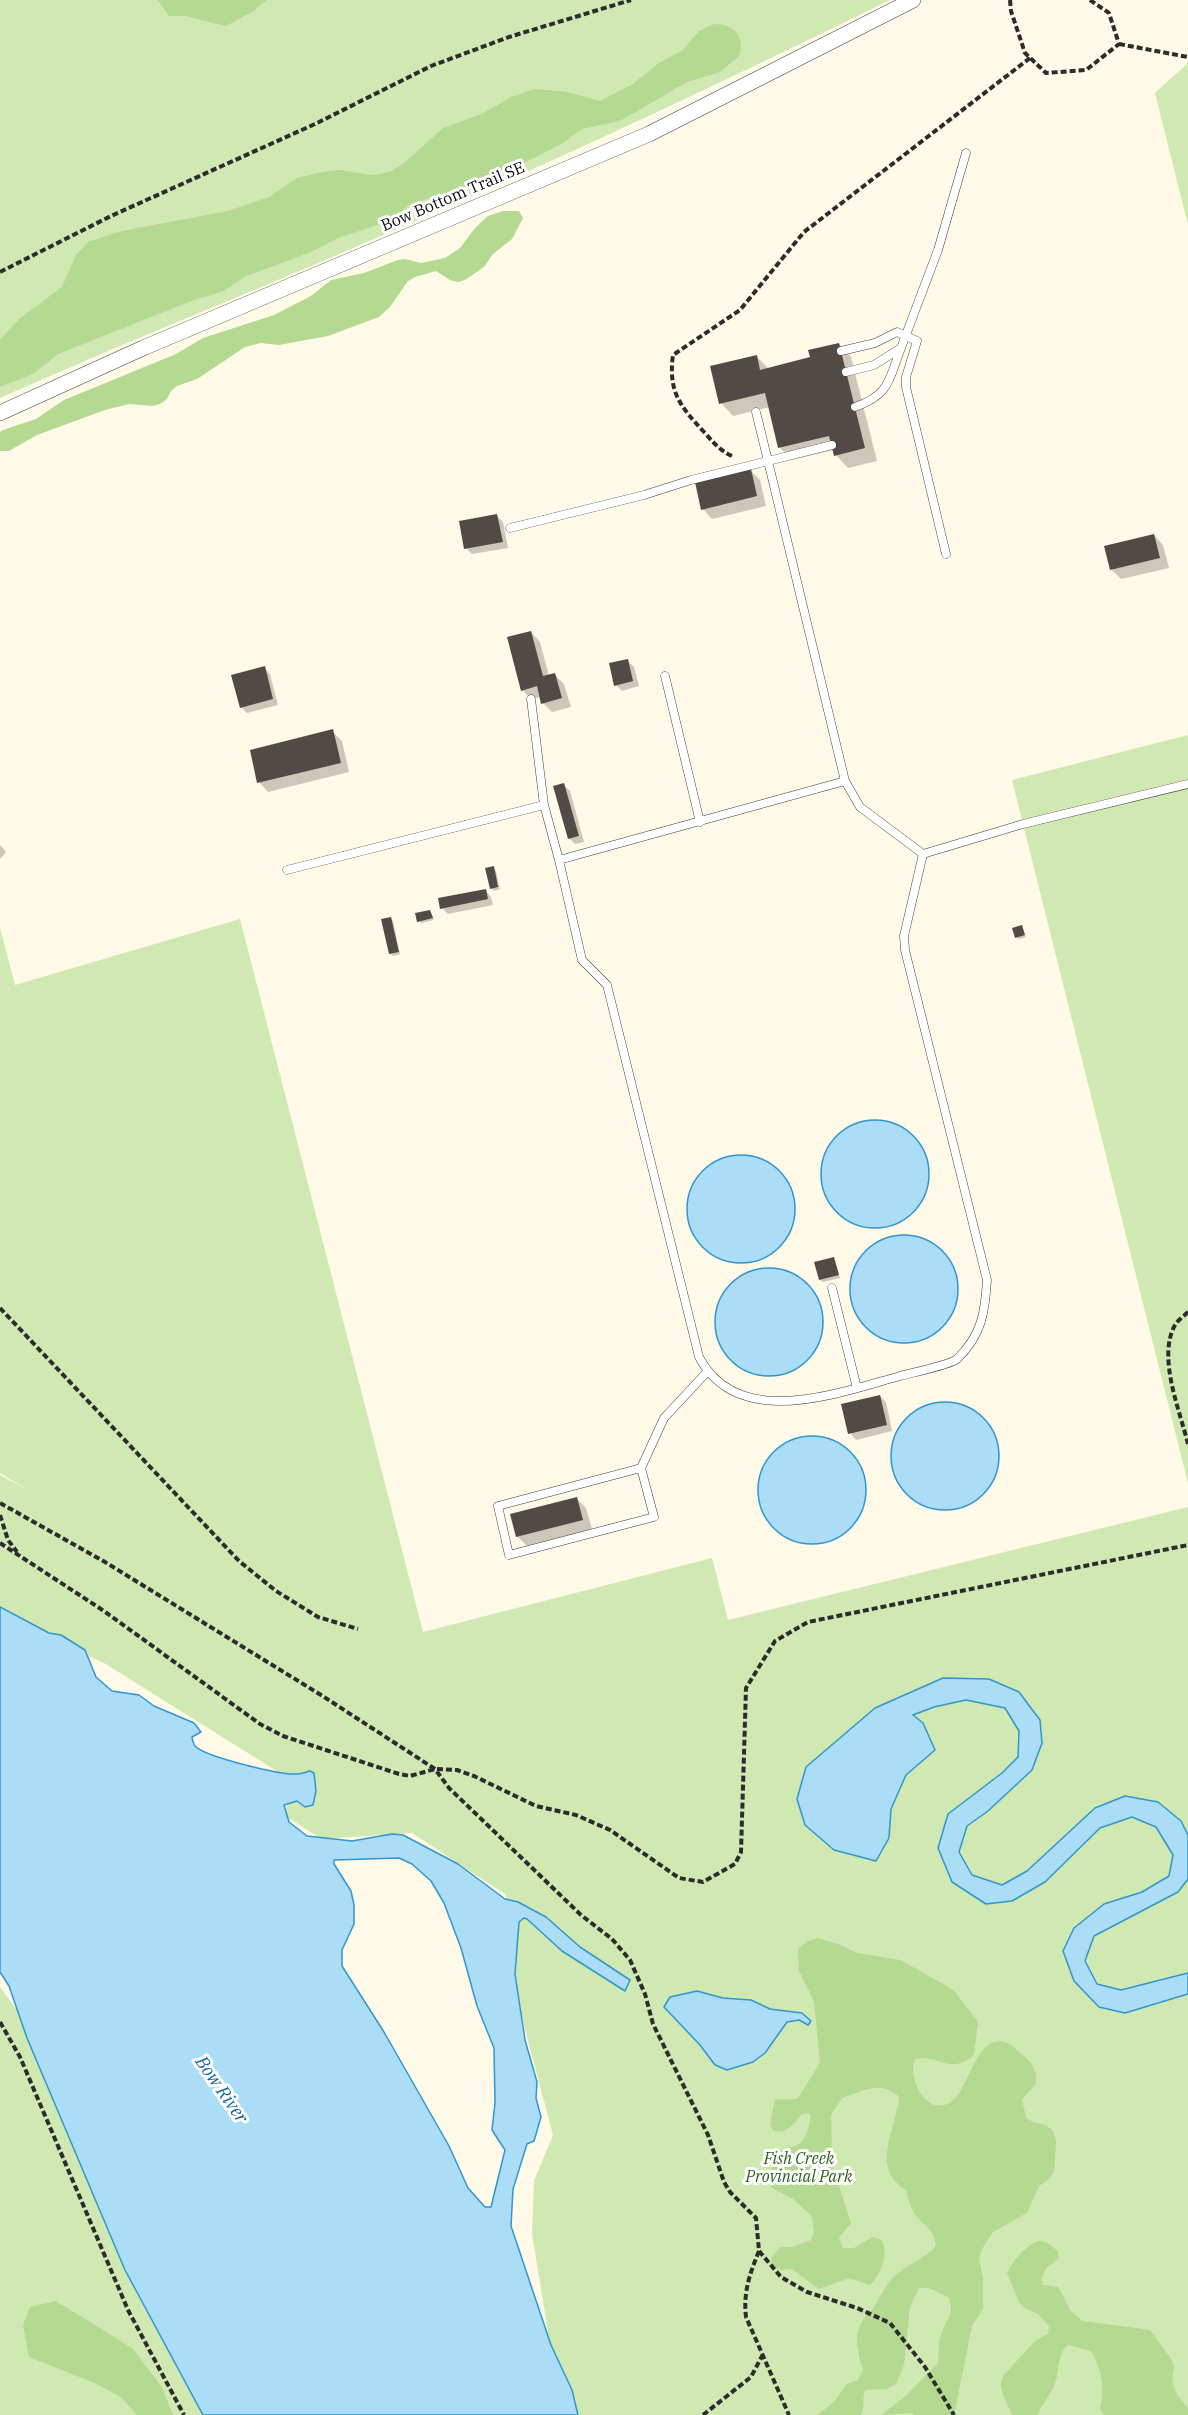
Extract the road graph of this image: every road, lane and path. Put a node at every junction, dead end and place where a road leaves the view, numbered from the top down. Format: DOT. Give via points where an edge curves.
graph roads {
  1 [pos="631,0"];
  2 [pos="913,0"];
  3 [pos="1010,0"];
  4 [pos="1090,0"];
  5 [pos="1119,44"];
  6 [pos="1188,57"];
  7 [pos="1030,58"];
  8 [pos="966,153"];
  9 [pos="0,272"];
  10 [pos="907,336"];
  11 [pos="901,348"];
  12 [pos="841,351"];
  13 [pos="846,372"];
  14 [pos="855,407"];
  15 [pos="756,412"];
  16 [pos="0,413"];
  17 [pos="832,445"];
  18 [pos="768,461"];
  19 [pos="753,465"];
  20 [pos="510,528"];
  21 [pos="946,554"];
  22 [pos="665,676"];
  23 [pos="531,699"];
  24 [pos="845,781"];
  25 [pos="1188,784"];
  26 [pos="544,805"];
  27 [pos="700,822"];
  28 [pos="923,854"];
  29 [pos="560,860"];
  30 [pos="287,870"];
  31 [pos="832,1288"];
  32 [pos="0,1308"];
  33 [pos="1188,1312"];
  34 [pos="706,1372"];
  35 [pos="857,1388"];
  36 [pos="1188,1444"];
  37 [pos="641,1468"];
  38 [pos="0,1504"];
  39 [pos="0,1515"];
  40 [pos="0,1543"];
  41 [pos="1188,1545"];
  42 [pos="18,1554"];
  43 [pos="358,1629"];
  44 [pos="435,1769"];
  45 [pos="0,2022"];
  46 [pos="759,2251"];
  47 [pos="762,2356"];
  48 [pos="184,2415"];
  49 [pos="703,2415"];
  50 [pos="789,2415"];
  51 [pos="954,2415"];
  1 -- 9 [label="path" via="509,37 431,66"];
  2 -- 16 [label="street, Bow Bottom Trail SE" via="649,134 143,348"];
  3 -- 7 [label="path" via="1024,53"];
  4 -- 5 [label="path" via="1109,13"];
  5 -- 6 [label="path"];
  5 -- 7 [label="path" via="1086,70 1046,73"];
  7 -- 19 [label="path" via="804,232 740,310 673,355 670,375 681,407 722,452"];
  8 -- 10 [label="lane" via="939,250"];
  10 -- 11 [label="lane"];
  10 -- 12 [label="lane" via="897,332 875,343"];
  10 -- 21 [label="lane" via="918,341 906,387"];
  11 -- 13 [label="lane" via="874,365"];
  11 -- 14 [label="lane" via="886,387 871,401"];
  15 -- 18 [label="lane"];
  17 -- 18 [label="lane"];
  18 -- 19 [label="lane"];
  18 -- 24 [label="lane"];
  19 -- 20 [label="lane"];
  22 -- 27 [label="lane"];
  23 -- 26 [label="lane"];
  24 -- 27 [label="lane"];
  24 -- 28 [label="lane" via="860,807"];
  25 -- 28 [label="lane" via="1023,824"];
  26 -- 29 [label="lane"];
  26 -- 30 [label="lane"];
  27 -- 29 [label="lane"];
  28 -- 35 [label="lane" via="904,950 987,1280 985,1315 956,1361"];
  29 -- 34 [label="lane" via="582,960 607,985 699,1357"];
  31 -- 35 [label="lane"];
  32 -- 43 [label="path" via="239,1561 276,1591 318,1617"];
  33 -- 36 [label="path" via="1175,1324 1168,1344 1168,1365"];
  34 -- 35 [label="lane" via="732,1390 767,1402 791,1402"];
  34 -- 37 [label="lane" via="664,1418"];
  37 -- 37 [label="lane" via="654,1517 509,1555 498,1506"];
  38 -- 44 [label="path" via="105,1562"];
  39 -- 42 [label="path" via="8,1540"];
  40 -- 42 [label="path"];
  41 -- 44 [label="path" via="808,1622 775,1641 746,1688 741,1852 735,1864 703,1882 679,1878 610,1830 576,1815 536,1806 457,1770"];
  42 -- 44 [label="path" via="228,1702 283,1736 399,1774 410,1776"];
  44 -- 46 [label="path" via="458,1796 630,1960 653,2024 708,2135 724,2182 756,2218"];
  45 -- 48 [label="path" via="20,2057 128,2310"];
  46 -- 47 [label="path" via="747,2279 744,2306 748,2327"];
  46 -- 51 [label="path" via="782,2277 799,2287 890,2323 925,2367"];
  47 -- 49 [label="path" via="751,2377"];
  47 -- 50 [label="path"];
}
